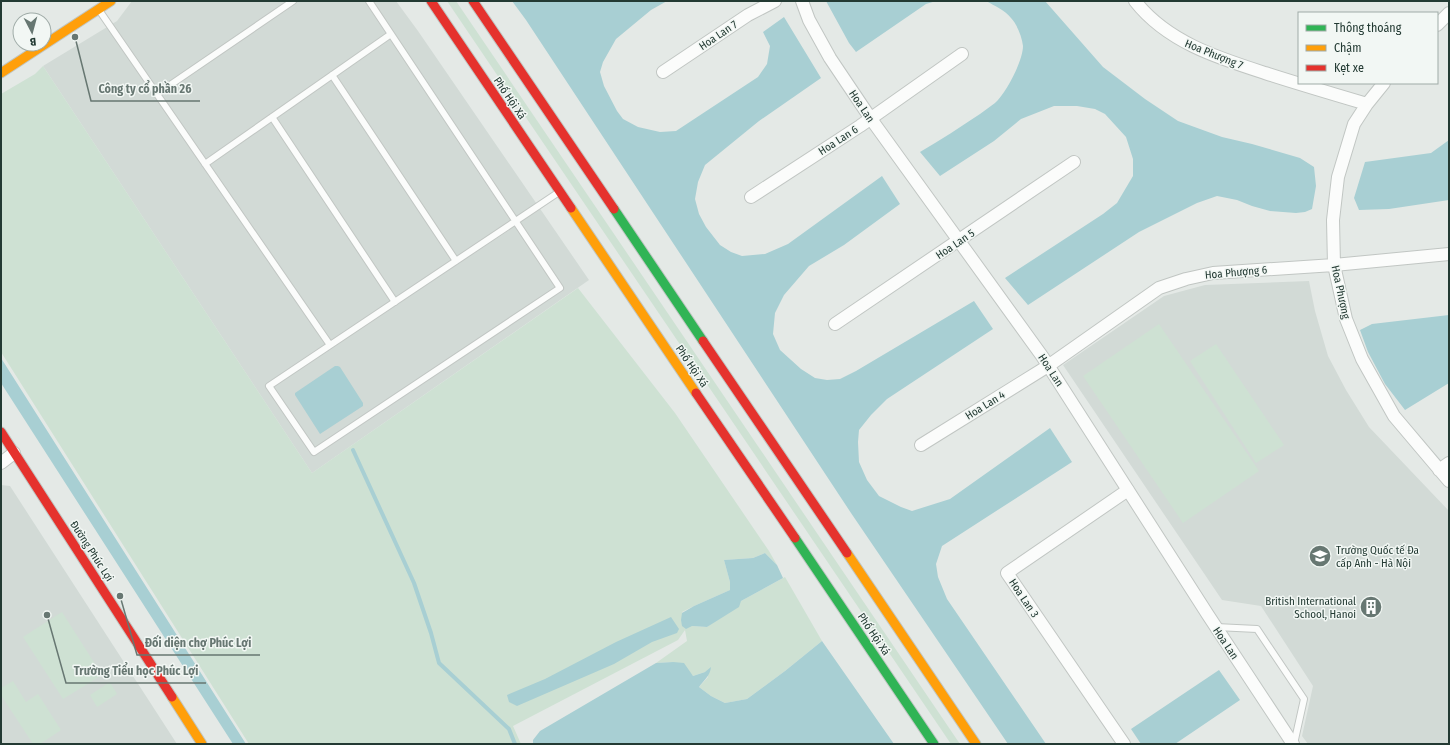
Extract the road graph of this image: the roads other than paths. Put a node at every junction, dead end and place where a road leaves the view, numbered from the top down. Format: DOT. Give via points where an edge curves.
graph roads {
  1 [pos="111,1"];
  2 [pos="293,1"];
  3 [pos="369,1"];
  4 [pos="431,1"];
  5 [pos="473,1"];
  6 [pos="775,1"];
  7 [pos="802,1"];
  8 [pos="1135,1"];
  9 [pos="99,10"];
  10 [pos="1449,13"];
  11 [pos="1438,24"];
  12 [pos="391,34"];
  13 [pos="962,54"];
  14 [pos="663,72"];
  15 [pos="1,73"];
  16 [pos="332,75"];
  17 [pos="1298,76"];
  18 [pos="1283,79"];
  19 [pos="1298,83"];
  20 [pos="1300,84"];
  21 [pos="1383,84"];
  22 [pos="157,94"];
  23 [pos="1367,104"];
  24 [pos="272,117"];
  25 [pos="871,119"];
  26 [pos="1074,162"];
  27 [pos="205,164"];
  28 [pos="560,191"];
  29 [pos="751,197"];
  30 [pos="515,221"];
  31 [pos="959,241"];
  32 [pos="1449,254"];
  33 [pos="456,261"];
  34 [pos="1334,265"];
  35 [pos="395,302"];
  36 [pos="835,324"];
  37 [pos="330,345"];
  38 [pos="1048,366"];
  39 [pos="1,432"];
  40 [pos="921,445"];
  41 [pos="14,453"];
  42 [pos="1,463"];
  43 [pos="1449,463"];
  44 [pos="1439,470"];
  45 [pos="1449,481"];
  46 [pos="1128,490"];
  47 [pos="1216,627"];
  48 [pos="202,744"];
  49 [pos="934,744"];
  50 [pos="976,744"];
  51 [pos="1124,744"];
  52 [pos="1294,744"];
  1 -- 9 [label="main road"];
  2 -- 22 [label="lane"];
  3 -- 12 [label="lane"];
  4 -- 28 [label="main road, Phố Hội Xá"];
  5 -- 50 [label="main road"];
  6 -- 14 [label="street, Hoa Lan 7" via="748,15"];
  7 -- 25 [label="street, Hoa Lan" via="809,20 830,58"];
  8 -- 18 [label="street, Hoa Phượng 7" via="1146,14 1179,40 1218,58"];
  9 -- 15 [label="main road"];
  9 -- 22 [label="lane"];
  10 -- 11 [label="street"];
  12 -- 16 [label="lane"];
  12 -- 30 [label="lane"];
  13 -- 25 [label="street, Hoa Lan 6"];
  16 -- 24 [label="lane"];
  16 -- 33 [label="lane"];
  17 -- 18 [label="street, Hoa Phượng 7"];
  18 -- 19 [label="street, Hoa Phượng 7"];
  20 -- 23 [label="street, Hoa Phượng 7"];
  21 -- 23 [label="street, Hoa Phượng"];
  22 -- 27 [label="lane"];
  23 -- 34 [label="street, Hoa Phượng" via="1354,124 1338,177 1334,220"];
  24 -- 27 [label="lane"];
  24 -- 35 [label="lane"];
  25 -- 29 [label="street, Hoa Lan 6"];
  25 -- 31 [label="street, Hoa Lan"];
  26 -- 31 [label="street, Hoa Lan 5"];
  27 -- 37 [label="lane"];
  28 -- 30 [label="lane"];
  28 -- 49 [label="main road, Phố Hội Xá"];
  30 -- 33 [label="lane"];
  30 -- 37 [label="lane" via="560,288 314,452 269,386"];
  31 -- 36 [label="street, Hoa Lan 5"];
  31 -- 38 [label="street, Hoa Lan"];
  32 -- 34 [label="street, Hoa Phượng 6"];
  33 -- 35 [label="lane"];
  34 -- 38 [label="street, Hoa Phượng 6" via="1213,273 1186,278 1158,288"];
  34 -- 44 [label="street, Hoa Phượng" via="1346,319 1362,359 1394,416"];
  35 -- 37 [label="lane"];
  38 -- 40 [label="street, Hoa Lan 4"];
  38 -- 46 [label="street, Hoa Lan"];
  39 -- 41 [label="main road, Đường Phúc Lợi"];
  41 -- 42 [label="street"];
  41 -- 48 [label="main road, Đường Phúc Lợi"];
  43 -- 44 [label="street"];
  44 -- 45 [label="street, Hoa Phượng"];
  46 -- 47 [label="street, Hoa Lan"];
  46 -- 51 [label="street, Hoa Lan 3" via="1008,574"];
  47 -- 52 [label="street, Hoa Lan"];
  47 -- 52 [label="lane" via="1257,629 1304,699"];
}
